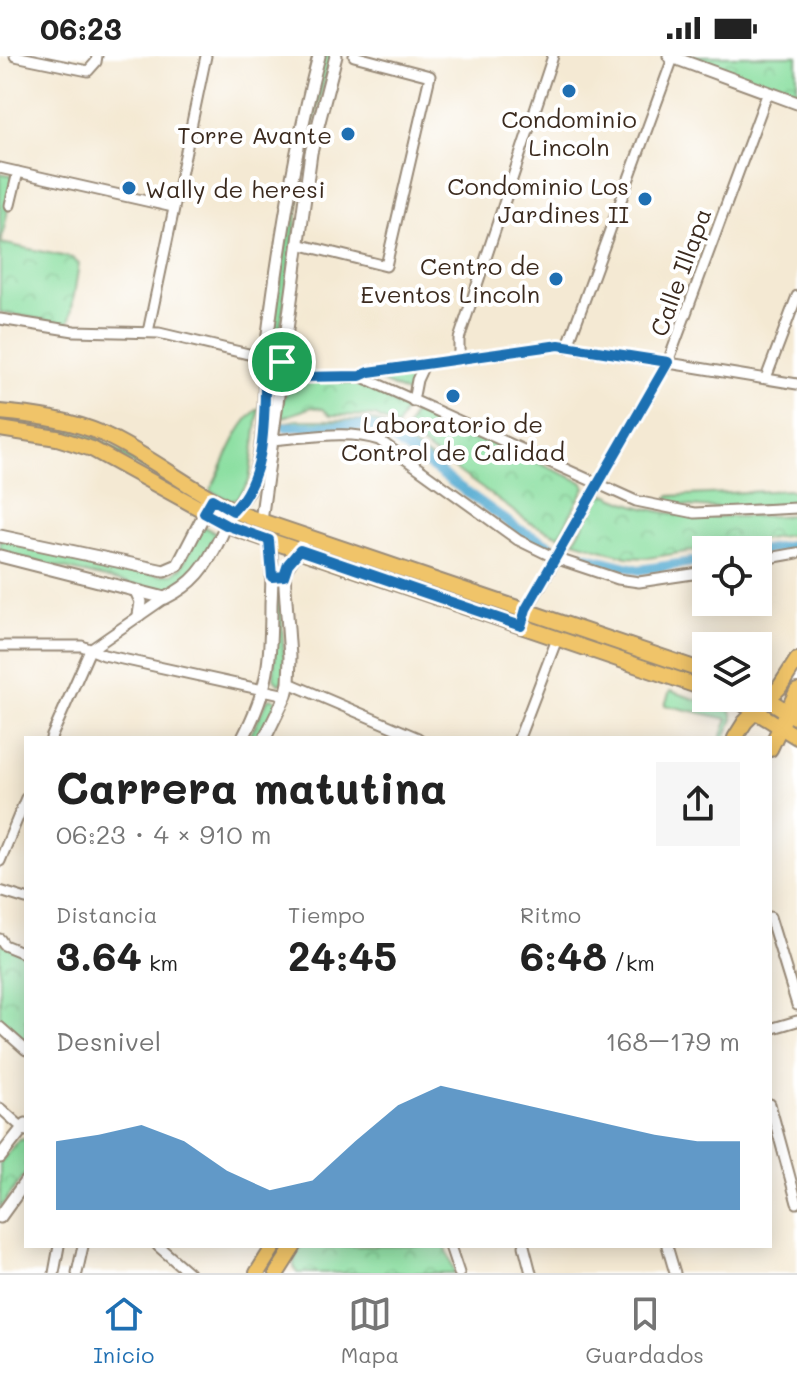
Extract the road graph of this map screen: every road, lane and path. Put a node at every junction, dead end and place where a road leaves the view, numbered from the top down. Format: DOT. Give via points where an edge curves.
graph roads {
  1 [pos="15,56"];
  2 [pos="97,56"];
  3 [pos="206,56"];
  4 [pos="319,56"];
  5 [pos="336,56"];
  6 [pos="354,56"];
  7 [pos="553,56"];
  8 [pos="671,57"];
  9 [pos="768,92"];
  10 [pos="797,103"];
  11 [pos="0,168"];
  12 [pos="18,172"];
  13 [pos="10,205"];
  14 [pos="173,207"];
  15 [pos="298,244"];
  16 [pos="797,296"];
  17 [pos="0,319"];
  18 [pos="148,332"];
  19 [pos="568,345"];
  20 [pos="266,358"];
  21 [pos="459,360"];
  22 [pos="282,362"];
  23 [pos="668,362"];
  24 [pos="424,365"];
  25 [pos="360,376"];
  26 [pos="299,377"];
  27 [pos="766,378"];
  28 [pos="797,384"];
  29 [pos="278,398"];
  30 [pos="413,401"];
  31 [pos="0,412"];
  32 [pos="0,429"];
  33 [pos="272,440"];
  34 [pos="597,485"];
  35 [pos="212,499"];
  36 [pos="797,508"];
  37 [pos="233,511"];
  38 [pos="204,513"];
  39 [pos="261,521"];
  40 [pos="226,525"];
  41 [pos="0,536"];
  42 [pos="269,540"];
  43 [pos="302,543"];
  44 [pos="797,553"];
  45 [pos="0,556"];
  46 [pos="772,557"];
  47 [pos="555,558"];
  48 [pos="692,574"];
  49 [pos="278,576"];
  50 [pos="136,591"];
  51 [pos="165,598"];
  52 [pos="526,609"];
  53 [pos="139,615"];
  54 [pos="521,626"];
  55 [pos="557,639"];
  56 [pos="0,646"];
  57 [pos="90,650"];
  58 [pos="797,660"];
  59 [pos="692,667"];
  60 [pos="692,684"];
  61 [pos="772,686"];
  62 [pos="288,689"];
  63 [pos="265,690"];
  64 [pos="797,691"];
  65 [pos="772,702"];
  66 [pos="756,712"];
  67 [pos="758,712"];
  68 [pos="792,715"];
  69 [pos="781,727"];
  70 [pos="52,736"];
  71 [pos="244,736"];
  72 [pos="266,736"];
  73 [pos="413,736"];
  74 [pos="520,736"];
  75 [pos="737,736"];
  76 [pos="797,737"];
  77 [pos="772,745"];
  78 [pos="24,803"];
  79 [pos="0,861"];
  80 [pos="0,891"];
  81 [pos="24,898"];
  82 [pos="772,924"];
  83 [pos="0,939"];
  84 [pos="24,953"];
  85 [pos="797,1005"];
  86 [pos="797,1021"];
  87 [pos="0,1027"];
  88 [pos="772,1028"];
  89 [pos="24,1048"];
  90 [pos="0,1108"];
  91 [pos="772,1111"];
  92 [pos="24,1127"];
  93 [pos="24,1129"];
  94 [pos="0,1157"];
  95 [pos="24,1184"];
  96 [pos="797,1203"];
  97 [pos="0,1217"];
  98 [pos="59,1248"];
  99 [pos="83,1248"];
  100 [pos="160,1248"];
  101 [pos="293,1248"];
  102 [pos="451,1248"];
  103 [pos="525,1248"];
  104 [pos="668,1248"];
  105 [pos="268,1249"];
  106 [pos="282,1271"];
  107 [pos="54,1273"];
  108 [pos="77,1273"];
  109 [pos="189,1273"];
  110 [pos="257,1273"];
  111 [pos="459,1273"];
  112 [pos="531,1273"];
  113 [pos="675,1273"];
  1 -- 2 [label="street" via="88,71"];
  3 -- 14 [label="street"];
  4 -- 20 [label="street" via="295,151"];
  5 -- 15 [label="street" via="311,153"];
  6 -- 15 [label="street" via="430,76 386,266"];
  7 -- 21 [label="street" via="459,339"];
  8 -- 9 [label="street"];
  8 -- 19 [label="street"];
  9 -- 10 [label="street"];
  9 -- 23 [label="street, Calle Illapa"];
  11 -- 12 [label="street"];
  12 -- 13 [label="street"];
  12 -- 14 [label="street"];
  14 -- 18 [label="street"];
  15 -- 22 [label="street"];
  16 -- 27 [label="street"];
  17 -- 18 [label="street" via="74,331"];
  18 -- 20 [label="street"];
  19 -- 21 [label="street"];
  19 -- 23 [label="street"];
  20 -- 22 [label="street"];
  20 -- 37 [label="street" via="256,472 248,494"];
  21 -- 24 [label="street"];
  22 -- 26 [label="street"];
  22 -- 29 [label="street"];
  23 -- 27 [label="street"];
  23 -- 34 [label="street, Calle Illapa"];
  24 -- 25 [label="street"];
  24 -- 30 [label="street"];
  25 -- 26 [label="street"];
  25 -- 30 [label="street"];
  26 -- 29 [label="street"];
  27 -- 28 [label="street"];
  29 -- 33 [label="street"];
  30 -- 34 [label="street"];
  31 -- 35 [label="main road" via="45,417 102,434"];
  32 -- 38 [label="main road" via="92,449"];
  33 -- 39 [label="street"];
  33 -- 47 [label="street" via="379,440 518,540"];
  34 -- 36 [label="street" via="636,501 695,513"];
  34 -- 47 [label="street, Calle Illapa"];
  35 -- 37 [label="main road"];
  35 -- 38 [label="street"];
  37 -- 39 [label="main road"];
  37 -- 40 [label="street"];
  38 -- 40 [label="main road"];
  38 -- 41 [label="street" via="178,565 164,571"];
  39 -- 43 [label="main road"];
  40 -- 42 [label="main road"];
  40 -- 51 [label="street" via="198,576"];
  42 -- 43 [label="main road"];
  42 -- 49 [label="street"];
  43 -- 49 [label="street"];
  43 -- 52 [label="main road"];
  43 -- 54 [label="main road"];
  44 -- 46 [label="street"];
  45 -- 50 [label="street"];
  47 -- 48 [label="street" via="639,582"];
  47 -- 52 [label="street, Calle Illapa"];
  49 -- 62 [label="street" via="290,657"];
  49 -- 63 [label="street"];
  50 -- 51 [label="street"];
  50 -- 53 [label="street"];
  51 -- 53 [label="street"];
  52 -- 54 [label="street, Calle Illapa"];
  52 -- 59 [label="main road"];
  53 -- 57 [label="street"];
  54 -- 55 [label="main road"];
  55 -- 60 [label="main road"];
  55 -- 74 [label="street"];
  56 -- 57 [label="street"];
  57 -- 63 [label="street"];
  57 -- 70 [label="street"];
  58 -- 61 [label="main road"];
  62 -- 63 [label="street"];
  62 -- 72 [label="street"];
  62 -- 73 [label="street"];
  63 -- 71 [label="street"];
  64 -- 68 [label="main road"];
  65 -- 68 [label="main road"];
  66 -- 75 [label="main road"];
  67 -- 69 [label="main road"];
  68 -- 69 [label="main road"];
  69 -- 76 [label="main road"];
  69 -- 77 [label="main road"];
  78 -- 79 [label="street"];
  80 -- 81 [label="street"];
  82 -- 85 [label="street"];
  83 -- 84 [label="street"];
  86 -- 88 [label="street"];
  87 -- 89 [label="street"];
  90 -- 92 [label="street"];
  91 -- 96 [label="street"];
  93 -- 94 [label="street"];
  95 -- 97 [label="street"];
  98 -- 107 [label="street"];
  99 -- 108 [label="street"];
  100 -- 109 [label="street"];
  101 -- 106 [label="main road"];
  102 -- 111 [label="street"];
  103 -- 112 [label="street"];
  104 -- 113 [label="street"];
  105 -- 110 [label="main road"];
}
